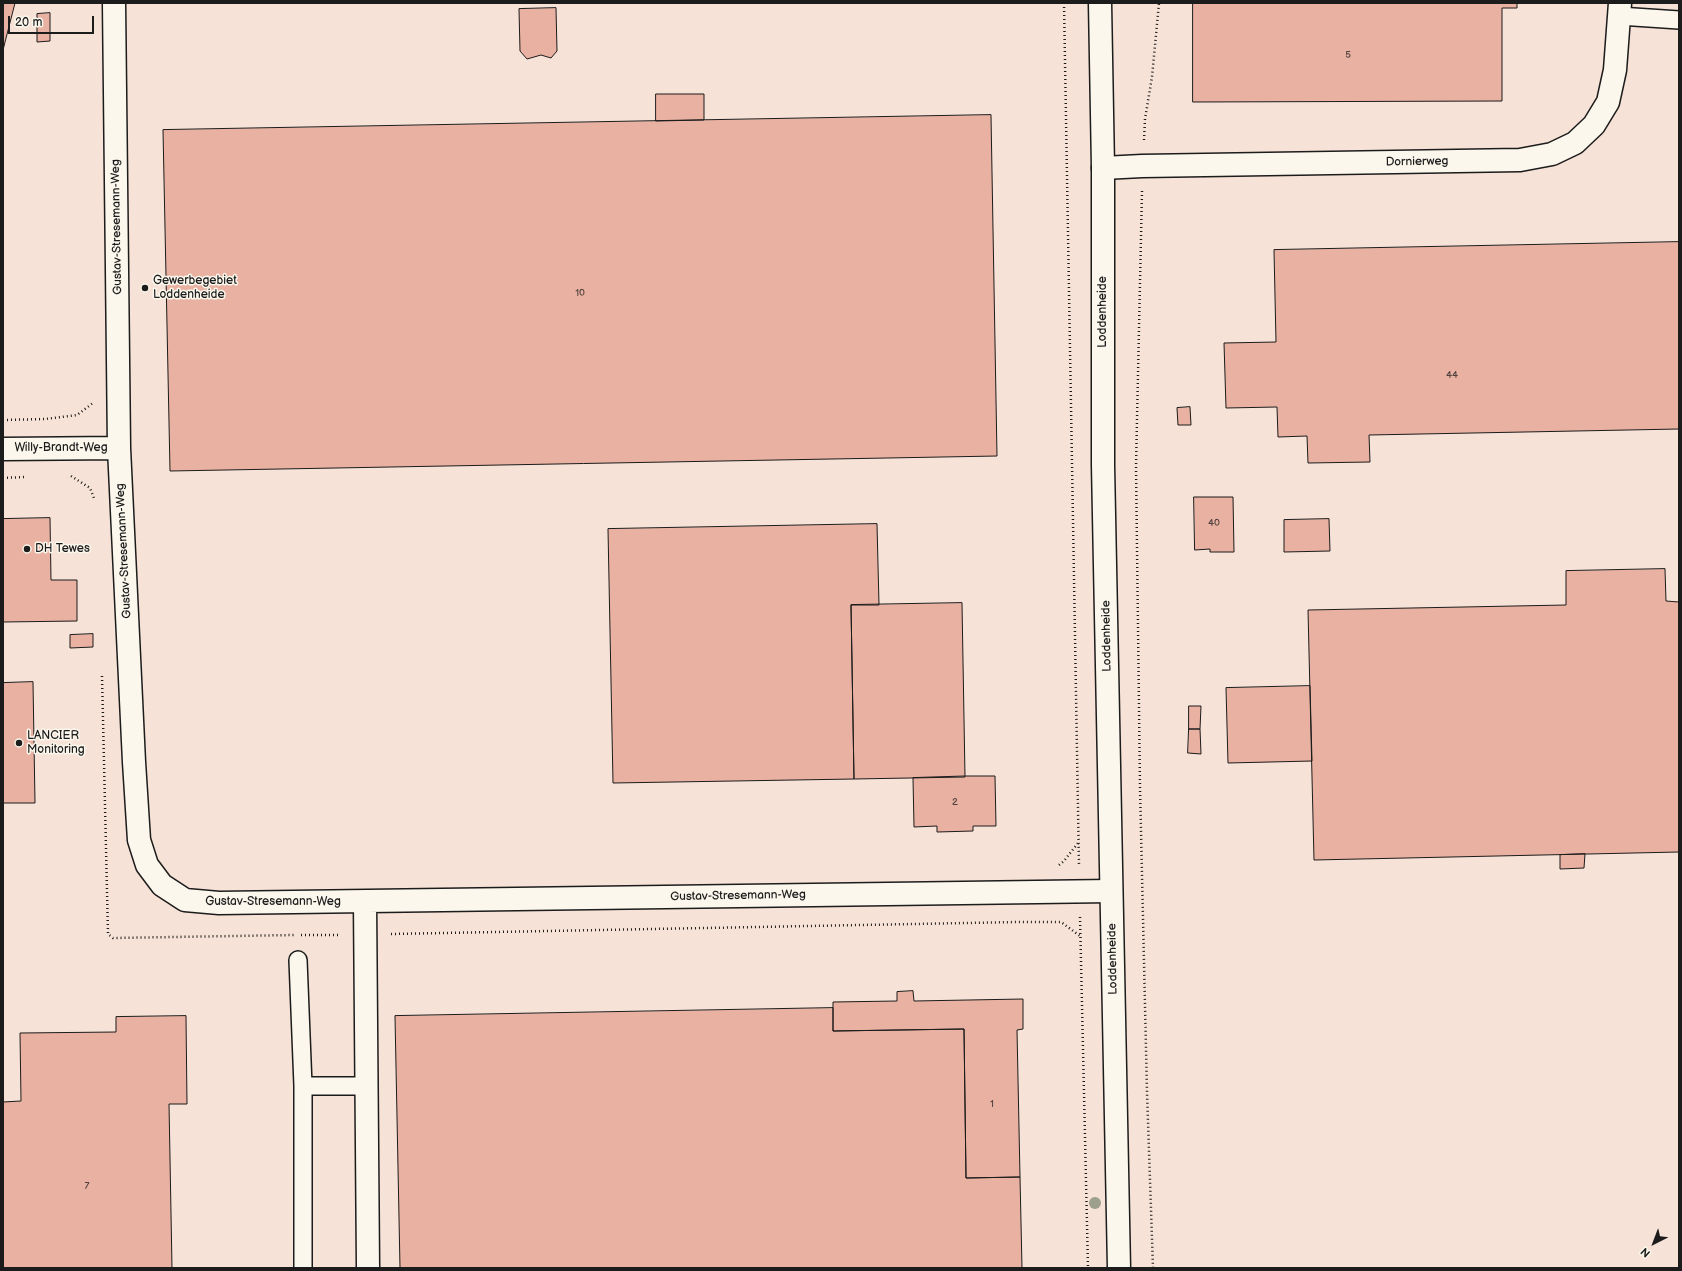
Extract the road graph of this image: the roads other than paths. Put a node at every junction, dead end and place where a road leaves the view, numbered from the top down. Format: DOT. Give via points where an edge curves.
graph roads {
  1 [pos="114,3"];
  2 [pos="1100,3"];
  3 [pos="1619,10"];
  4 [pos="1679,20"];
  5 [pos="1103,168"];
  6 [pos="3,448"];
  7 [pos="119,448"];
  8 [pos="1111,891"];
  9 [pos="365,902"];
  10 [pos="298,960"];
  11 [pos="302,1086"];
  12 [pos="367,1086"];
  13 [pos="303,1268"];
  14 [pos="368,1268"];
  15 [pos="1120,1268"];
  1 -- 7 [label="street, Gustav-Stresemann-Weg"];
  2 -- 5 [label="street, Loddenheide"];
  3 -- 4 [label="lane"];
  3 -- 5 [label="street, Dornierweg" via="1615,70 1608,102 1594,124 1575,144 1552,154 1520,160"];
  5 -- 8 [label="street, Loddenheide" via="1103,464"];
  6 -- 7 [label="street, Willy-Brandt-Weg"];
  7 -- 9 [label="street, Gustav-Stresemann-Weg" via="139,840 147,865 162,885 185,900 219,903"];
  8 -- 9 [label="street, Gustav-Stresemann-Weg"];
  8 -- 15 [label="street, Loddenheide"];
  9 -- 12 [label="street"];
  10 -- 11 [label="lane"];
  11 -- 12 [label="lane"];
  11 -- 13 [label="lane"];
  12 -- 14 [label="street"];
}
